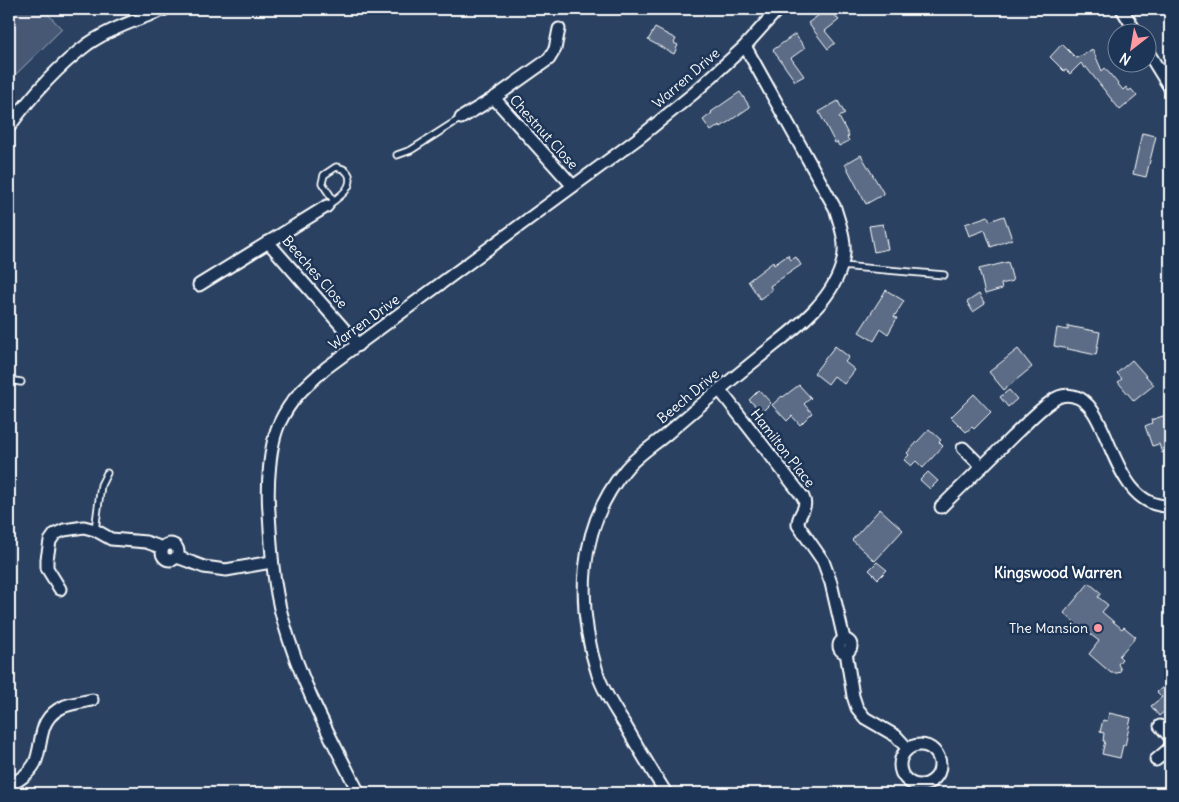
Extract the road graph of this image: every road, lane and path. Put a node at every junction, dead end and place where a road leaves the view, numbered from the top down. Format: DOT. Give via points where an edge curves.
graph roads {
  1 [pos="165,9"];
  2 [pos="778,9"];
  3 [pos="1122,9"];
  4 [pos="1130,22"];
  5 [pos="559,29"];
  6 [pos="745,46"];
  7 [pos="1156,65"];
  8 [pos="1170,88"];
  9 [pos="494,98"];
  10 [pos="461,118"];
  11 [pos="9,127"];
  12 [pos="397,155"];
  13 [pos="573,186"];
  14 [pos="330,203"];
  15 [pos="268,242"];
  16 [pos="841,266"];
  17 [pos="944,275"];
  18 [pos="199,285"];
  19 [pos="358,345"];
  20 [pos="9,380"];
  21 [pos="21,382"];
  22 [pos="719,389"];
  23 [pos="963,448"];
  24 [pos="982,467"];
  25 [pos="107,473"];
  26 [pos="1170,506"];
  27 [pos="941,507"];
  28 [pos="95,530"];
  29 [pos="272,562"];
  30 [pos="60,589"];
  31 [pos="92,700"];
  32 [pos="1160,726"];
  33 [pos="1170,737"];
  34 [pos="907,748"];
  35 [pos="1170,748"];
  36 [pos="1156,760"];
  37 [pos="9,786"];
  38 [pos="359,793"];
  39 [pos="666,793"];
  1 -- 11 [label="street" via="88,44 55,71"];
  2 -- 6 [label="street, Warren Drive"];
  3 -- 4 [label="street"];
  5 -- 9 [label="street, Chestnut Close" via="555,49 549,58"];
  6 -- 13 [label="street, Warren Drive" via="640,138"];
  6 -- 16 [label="street, Beech Drive" via="835,208 844,234"];
  7 -- 8 [label="street"];
  9 -- 10 [label="street, Chestnut Close"];
  9 -- 13 [label="street, Chestnut Close"];
  10 -- 12 [label="lane" via="411,150"];
  13 -- 19 [label="street, Warren Drive"];
  14 -- 14 [label="lane" via="349,187 348,172 342,168 336,167 324,175 322,183"];
  14 -- 15 [label="street, Beeches Close"];
  15 -- 18 [label="street, Beeches Close"];
  15 -- 19 [label="street, Beeches Close"];
  16 -- 17 [label="lane"];
  16 -- 22 [label="street, Beech Drive" via="836,281 806,319"];
  19 -- 29 [label="street, Warren Drive" via="297,394 279,424 270,460 268,497"];
  20 -- 21 [label="lane"];
  22 -- 34 [label="street, Hamilton Place" via="803,497 805,506 798,525 823,561 831,583 844,639 838,647 846,652 857,708"];
  22 -- 39 [label="street, Beech Drive" via="626,468 594,524 584,569 587,633 599,676 609,699"];
  23 -- 24 [label="street"];
  24 -- 26 [label="street" via="1052,400 1062,395 1074,396 1085,401 1093,412 1133,490 1147,502"];
  24 -- 27 [label="street"];
  25 -- 28 [label="lane" via="101,485"];
  28 -- 29 [label="street" via="111,540 146,542 163,548 174,546 178,551 177,557 204,567 226,570"];
  28 -- 30 [label="street" via="84,527 64,530 50,541 48,568"];
  29 -- 38 [label="street, Warren Drive" via="282,619 296,659 315,707"];
  31 -- 37 [label="street" via="64,706 54,713 41,731 36,761 25,776"];
  32 -- 33 [label="street"];
  35 -- 36 [label="street"];
}
